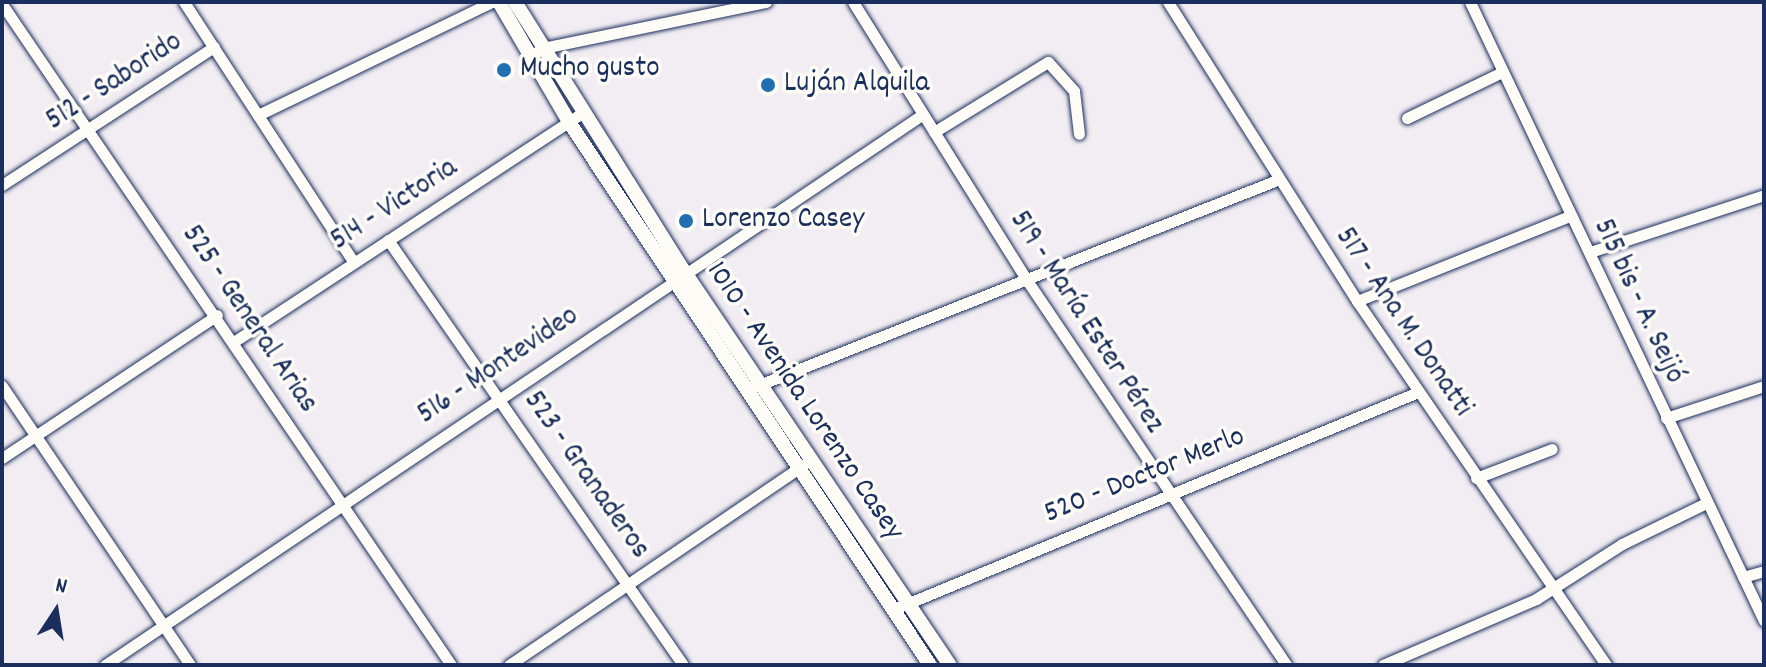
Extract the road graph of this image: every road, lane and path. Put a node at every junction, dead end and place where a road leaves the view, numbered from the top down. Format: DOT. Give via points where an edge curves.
graph roads {
  1 [pos="184,2"];
  2 [pos="492,2"];
  3 [pos="499,2"];
  4 [pos="515,2"];
  5 [pos="761,2"];
  6 [pos="853,2"];
  7 [pos="1168,2"];
  8 [pos="1470,2"];
  9 [pos="2,4"];
  10 [pos="214,47"];
  11 [pos="537,51"];
  12 [pos="1502,72"];
  13 [pos="923,114"];
  14 [pos="258,115"];
  15 [pos="576,118"];
  16 [pos="1407,118"];
  17 [pos="88,127"];
  18 [pos="934,132"];
  19 [pos="1079,134"];
  20 [pos="1277,180"];
  21 [pos="2,185"];
  22 [pos="1764,195"];
  23 [pos="1569,216"];
  24 [pos="388,240"];
  25 [pos="1590,252"];
  26 [pos="353,261"];
  27 [pos="678,276"];
  28 [pos="1024,276"];
  29 [pos="1357,301"];
  30 [pos="217,315"];
  31 [pos="235,341"];
  32 [pos="2,386"];
  33 [pos="1764,386"];
  34 [pos="752,389"];
  35 [pos="1418,392"];
  36 [pos="500,395"];
  37 [pos="1666,418"];
  38 [pos="35,435"];
  39 [pos="1552,449"];
  40 [pos="2,458"];
  41 [pos="810,461"];
  42 [pos="796,470"];
  43 [pos="1476,478"];
  44 [pos="1167,493"];
  45 [pos="342,503"];
  46 [pos="1706,503"];
  47 [pos="1764,571"];
  48 [pos="1743,577"];
  49 [pos="632,585"];
  50 [pos="1551,589"];
  51 [pos="907,601"];
  52 [pos="892,610"];
  53 [pos="1764,621"];
  54 [pos="165,627"];
  55 [pos="105,665"];
  56 [pos="190,665"];
  57 [pos="451,665"];
  58 [pos="509,665"];
  59 [pos="683,665"];
  60 [pos="930,665"];
  61 [pos="950,665"];
  62 [pos="1286,665"];
  63 [pos="1383,665"];
  64 [pos="1606,665"];
  1 -- 10 [label="street"];
  2 -- 14 [label="street"];
  3 -- 11 [label="main road, 1010 - Avenida Lorenzo Casey"];
  4 -- 11 [label="main road, 1010 - Avenida Lorenzo Casey"];
  5 -- 11 [label="street"];
  6 -- 13 [label="street, 519 - María Ester Pérez"];
  7 -- 20 [label="street, 517 - Ana M. Donatti"];
  8 -- 12 [label="street, 515 bis - A. Seijó"];
  9 -- 17 [label="street, 525 - General Arias"];
  10 -- 14 [label="street"];
  10 -- 17 [label="street, 512 - Saborido"];
  11 -- 15 [label="main road, 1010 - Avenida Lorenzo Casey"];
  12 -- 16 [label="street"];
  12 -- 23 [label="street, 515 bis - A. Seijó"];
  13 -- 18 [label="street, 519 - María Ester Pérez"];
  13 -- 27 [label="street, 516 - Montevideo"];
  14 -- 26 [label="street"];
  15 -- 24 [label="street, 514 - Victoria"];
  15 -- 27 [label="main road, 1010 - Avenida Lorenzo Casey"];
  17 -- 21 [label="street, 512 - Saborido"];
  17 -- 30 [label="street, 525 - General Arias"];
  18 -- 19 [label="street" via="1048,62 1074,91"];
  18 -- 28 [label="street, 519 - María Ester Pérez"];
  20 -- 28 [label="street"];
  20 -- 29 [label="street, 517 - Ana M. Donatti"];
  22 -- 25 [label="street"];
  23 -- 25 [label="street, 515 bis - A. Seijó"];
  23 -- 29 [label="street"];
  24 -- 26 [label="street, 514 - Victoria"];
  24 -- 36 [label="street, 523 - Granaderos"];
  25 -- 37 [label="street, 515 bis - A. Seijó"];
  26 -- 31 [label="street, 514 - Victoria"];
  27 -- 34 [label="main road, 1010 - Avenida Lorenzo Casey"];
  27 -- 36 [label="street, 516 - Montevideo"];
  28 -- 34 [label="street"];
  28 -- 44 [label="street, 519 - María Ester Pérez"];
  29 -- 35 [label="street, 517 - Ana M. Donatti"];
  30 -- 31 [label="street, 525 - General Arias"];
  30 -- 38 [label="street"];
  31 -- 45 [label="street, 525 - General Arias"];
  32 -- 38 [label="street"];
  33 -- 37 [label="street"];
  34 -- 41 [label="main road, 1010 - Avenida Lorenzo Casey"];
  34 -- 42 [label="main road, 1010 - Avenida Lorenzo Casey"];
  35 -- 43 [label="street, 517 - Ana M. Donatti"];
  35 -- 44 [label="street, 520 - Doctor Merlo"];
  36 -- 45 [label="street, 516 - Montevideo"];
  36 -- 49 [label="street, 523 - Granaderos"];
  37 -- 46 [label="street, 515 bis - A. Seijó"];
  38 -- 40 [label="street"];
  38 -- 54 [label="street"];
  39 -- 43 [label="street"];
  41 -- 42 [label="street"];
  41 -- 51 [label="main road, 1010 - Avenida Lorenzo Casey"];
  42 -- 49 [label="street"];
  42 -- 52 [label="main road, 1010 - Avenida Lorenzo Casey"];
  43 -- 50 [label="street, 517 - Ana M. Donatti"];
  44 -- 51 [label="street, 520 - Doctor Merlo"];
  44 -- 62 [label="street, 519 - María Ester Pérez"];
  45 -- 54 [label="street, 516 - Montevideo"];
  45 -- 57 [label="street, 525 - General Arias"];
  46 -- 48 [label="street, 515 bis - A. Seijó"];
  46 -- 50 [label="street" via="1622,544"];
  47 -- 48 [label="street"];
  48 -- 53 [label="street, 515 bis - A. Seijó"];
  49 -- 58 [label="street"];
  49 -- 59 [label="street, 523 - Granaderos"];
  50 -- 63 [label="street"];
  50 -- 64 [label="street, 517 - Ana M. Donatti"];
  51 -- 52 [label="street, 520 - Doctor Merlo"];
  51 -- 61 [label="main road, 1010 - Avenida Lorenzo Casey"];
  52 -- 60 [label="main road, 1010 - Avenida Lorenzo Casey"];
  54 -- 55 [label="street, 516 - Montevideo"];
  54 -- 56 [label="street"];
}
